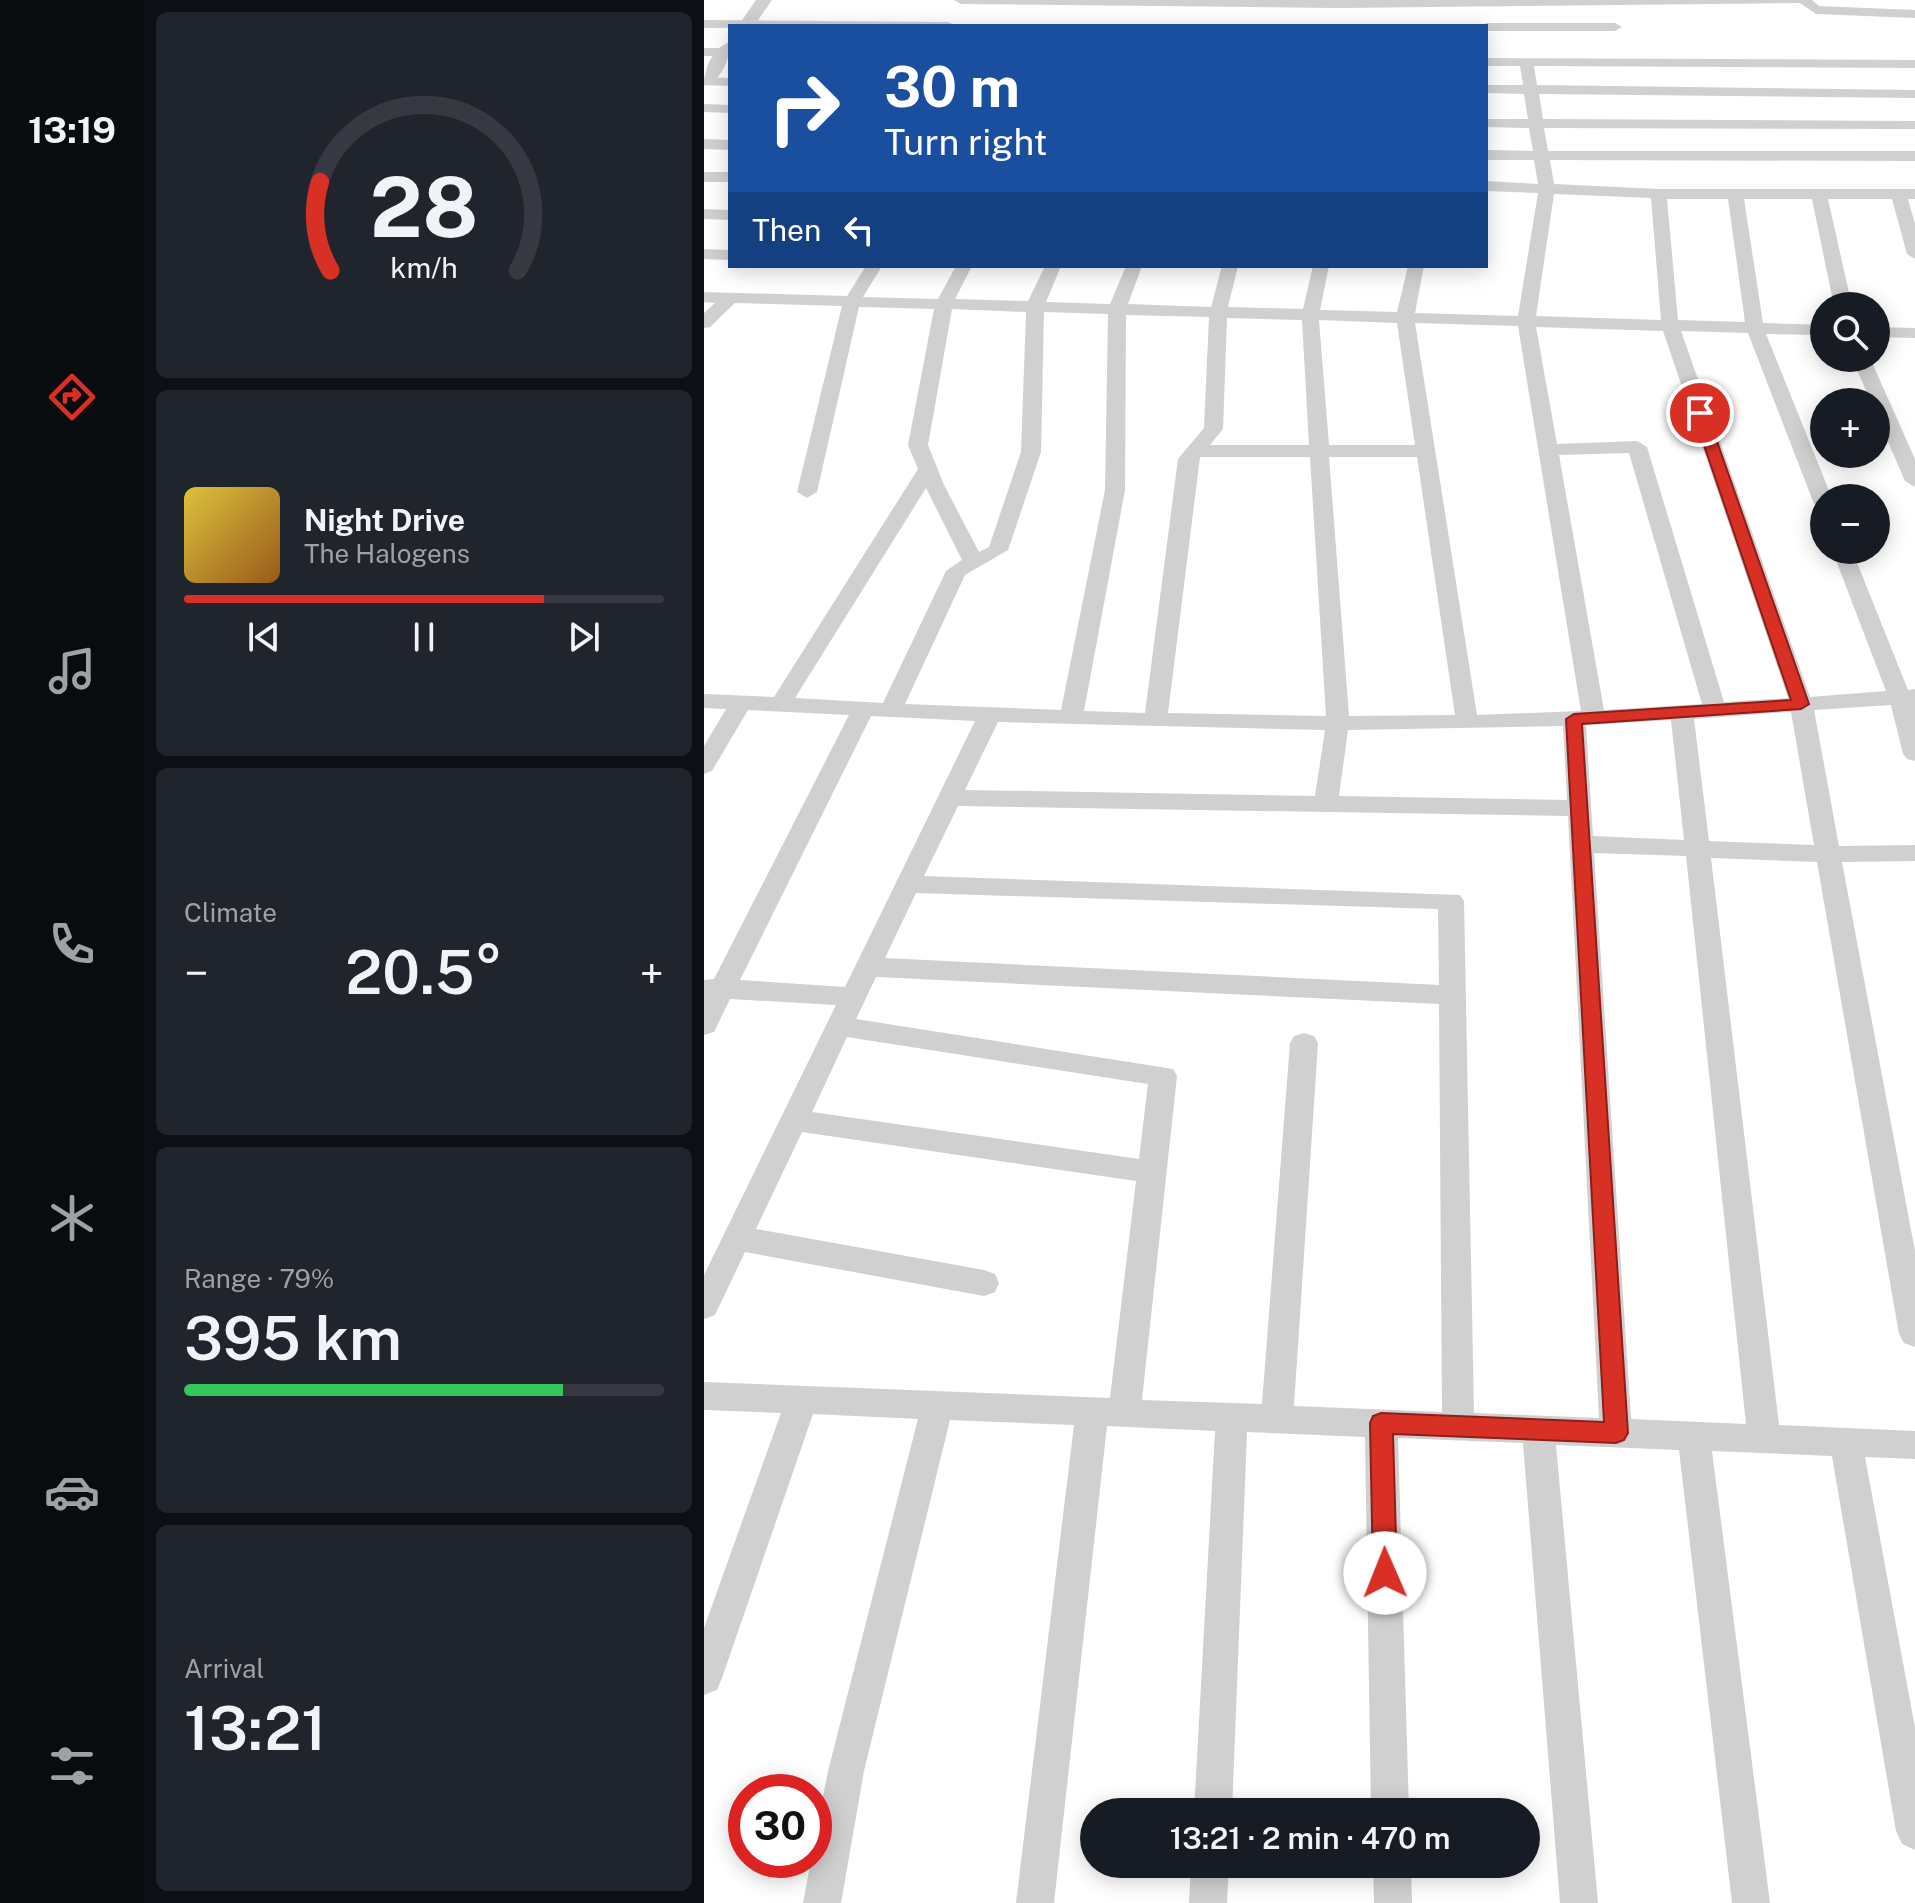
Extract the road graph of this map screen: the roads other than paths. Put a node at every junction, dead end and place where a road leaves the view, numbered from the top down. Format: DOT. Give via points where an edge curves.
graph roads {
  1 [pos="764,0"];
  2 [pos="961,0"];
  3 [pos="1796,0"];
  4 [pos="1804,0"];
  5 [pos="1500,1"];
  6 [pos="1564,1"];
  7 [pos="1622,1"];
  8 [pos="1368,2"];
  9 [pos="1446,2"];
  10 [pos="1047,5"];
  11 [pos="1915,14"];
  12 [pos="704,24"];
  13 [pos="747,24"];
  14 [pos="1488,27"];
  15 [pos="1615,27"];
  16 [pos="728,50"];
  17 [pos="728,51"];
  18 [pos="704,52"];
  19 [pos="1488,62"];
  20 [pos="1526,62"];
  21 [pos="1915,64"];
  22 [pos="704,81"];
  23 [pos="728,82"];
  24 [pos="1488,89"];
  25 [pos="1530,89"];
  26 [pos="1792,92"];
  27 [pos="1915,94"];
  28 [pos="704,108"];
  29 [pos="728,109"];
  30 [pos="1488,123"];
  31 [pos="1536,124"];
  32 [pos="1805,124"];
  33 [pos="1915,125"];
  34 [pos="704,144"];
  35 [pos="728,145"];
  36 [pos="1488,155"];
  37 [pos="1541,156"];
  38 [pos="1915,156"];
  39 [pos="704,177"];
  40 [pos="728,177"];
  41 [pos="1825,179"];
  42 [pos="1488,186"];
  43 [pos="1547,189"];
  44 [pos="1659,194"];
  45 [pos="1735,194"];
  46 [pos="1907,194"];
  47 [pos="704,214"];
  48 [pos="728,215"];
  49 [pos="1912,227"];
  50 [pos="704,254"];
  51 [pos="1915,254"];
  52 [pos="728,255"];
  53 [pos="873,268"];
  54 [pos="963,268"];
  55 [pos="1052,268"];
  56 [pos="1133,268"];
  57 [pos="1229,268"];
  58 [pos="1321,268"];
  59 [pos="1416,268"];
  60 [pos="1841,292"];
  61 [pos="704,297"];
  62 [pos="731,297"];
  63 [pos="852,301"];
  64 [pos="944,304"];
  65 [pos="1035,306"];
  66 [pos="1117,309"];
  67 [pos="1218,312"];
  68 [pos="1310,315"];
  69 [pos="1405,317"];
  70 [pos="1526,321"];
  71 [pos="704,323"];
  72 [pos="1670,326"];
  73 [pos="1755,328"];
  74 [pos="1810,330"];
  75 [pos="1890,332"];
  76 [pos="1915,333"];
  77 [pos="1867,372"];
  78 [pos="1548,450"];
  79 [pos="1195,451"];
  80 [pos="1425,451"];
  81 [pos="1319,452"];
  82 [pos="928,469"];
  83 [pos="1915,481"];
  84 [pos="1816,484"];
  85 [pos="807,492"];
  86 [pos="974,562"];
  87 [pos="1848,564"];
  88 [pos="1907,697"];
  89 [pos="704,701"];
  90 [pos="741,703"];
  91 [pos="1801,704"];
  92 [pos="780,705"];
  93 [pos="863,709"];
  94 [pos="891,710"];
  95 [pos="1715,710"];
  96 [pos="1682,713"];
  97 [pos="990,714"];
  98 [pos="1071,718"];
  99 [pos="1156,719"];
  100 [pos="1584,719"];
  101 [pos="1338,722"];
  102 [pos="1467,722"];
  103 [pos="1915,754"];
  104 [pos="704,766"];
  105 [pos="949,798"];
  106 [pos="1326,804"];
  107 [pos="1579,808"];
  108 [pos="1581,844"];
  109 [pos="1697,849"];
  110 [pos="1915,853"];
  111 [pos="1828,854"];
  112 [pos="908,884"];
  113 [pos="869,967"];
  114 [pos="713,988"];
  115 [pos="1452,995"];
  116 [pos="854,997"];
  117 [pos="704,1025"];
  118 [pos="839,1026"];
  119 [pos="1304,1043"];
  120 [pos="794,1120"];
  121 [pos="1153,1172"];
  122 [pos="737,1238"];
  123 [pos="984,1283"];
  124 [pos="704,1306"];
  125 [pos="1915,1334"];
  126 [pos="704,1396"];
  127 [pos="802,1400"];
  128 [pos="938,1405"];
  129 [pos="1108,1412"];
  130 [pos="1232,1417"];
  131 [pos="1277,1419"];
  132 [pos="1381,1423"];
  133 [pos="1458,1426"];
  134 [pos="1538,1429"];
  135 [pos="1616,1433"];
  136 [pos="1694,1436"];
  137 [pos="1764,1438"];
  138 [pos="1846,1442"];
  139 [pos="1915,1445"];
  140 [pos="704,1678"];
  141 [pos="1214,1798"];
  142 [pos="1390,1798"];
  143 [pos="1915,1831"];
  144 [pos="1209,1878"];
  145 [pos="1392,1878"];
  146 [pos="822,1903"];
  147 [pos="1035,1903"];
  148 [pos="1208,1903"];
  149 [pos="1393,1903"];
  150 [pos="1579,1903"];
  151 [pos="1751,1903"];
  1 -- 13 [label="street"];
  2 -- 10 [label="street"];
  3 -- 7 [label="street"];
  4 -- 11 [label="street" via="1816,10"];
  5 -- 6 [label="street"];
  5 -- 9 [label="street"];
  6 -- 7 [label="street"];
  8 -- 9 [label="street"];
  8 -- 10 [label="street"];
  12 -- 13 [label="street"];
  14 -- 15 [label="street"];
  16 -- 18 [label="street"];
  17 -- 22 [label="street"];
  19 -- 20 [label="street"];
  20 -- 21 [label="street"];
  20 -- 25 [label="street"];
  22 -- 23 [label="street"];
  24 -- 25 [label="street"];
  25 -- 26 [label="street"];
  25 -- 31 [label="street"];
  26 -- 27 [label="street"];
  26 -- 32 [label="street"];
  28 -- 29 [label="street"];
  30 -- 31 [label="street"];
  31 -- 32 [label="street"];
  31 -- 37 [label="street"];
  32 -- 33 [label="street"];
  32 -- 41 [label="street"];
  34 -- 35 [label="street"];
  36 -- 37 [label="street"];
  37 -- 41 [label="street"];
  37 -- 43 [label="street"];
  38 -- 41 [label="street"];
  39 -- 40 [label="street"];
  41 -- 45 [label="street"];
  41 -- 46 [label="street"];
  41 -- 60 [label="street"];
  42 -- 43 [label="street"];
  43 -- 44 [label="street"];
  43 -- 70 [label="street"];
  44 -- 45 [label="street"];
  44 -- 72 [label="street"];
  45 -- 73 [label="street"];
  46 -- 49 [label="street"];
  47 -- 48 [label="street"];
  49 -- 51 [label="street"];
  50 -- 52 [label="street"];
  53 -- 63 [label="street"];
  54 -- 64 [label="street"];
  55 -- 65 [label="street"];
  56 -- 66 [label="street"];
  57 -- 67 [label="street"];
  58 -- 68 [label="street"];
  59 -- 69 [label="street"];
  61 -- 62 [label="street"];
  62 -- 63 [label="street"];
  62 -- 71 [label="street"];
  63 -- 64 [label="street"];
  63 -- 85 [label="street"];
  64 -- 65 [label="street"];
  64 -- 82 [label="street" via="918,445"];
  65 -- 66 [label="street"];
  65 -- 86 [label="street" via="1031,452 998,550"];
  66 -- 67 [label="street"];
  66 -- 98 [label="street" via="1115,490"];
  67 -- 68 [label="street"];
  67 -- 79 [label="street" via="1213,429"];
  68 -- 69 [label="street"];
  68 -- 81 [label="street"];
  69 -- 70 [label="street"];
  69 -- 80 [label="street"];
  70 -- 72 [label="street"];
  70 -- 78 [label="street"];
  72 -- 73 [label="street"];
  72 -- 91 [label="street"];
  73 -- 74 [label="street"];
  73 -- 84 [label="street"];
  75 -- 76 [label="street"];
  77 -- 83 [label="street"];
  78 -- 95 [label="street" via="1637,447"];
  78 -- 100 [label="street"];
  79 -- 81 [label="street"];
  79 -- 99 [label="street" via="1188,459"];
  80 -- 81 [label="street"];
  80 -- 102 [label="street"];
  81 -- 101 [label="street"];
  82 -- 86 [label="street"];
  82 -- 92 [label="street"];
  86 -- 94 [label="street" via="956,571"];
  87 -- 88 [label="street"];
  88 -- 91 [label="street"];
  88 -- 103 [label="street"];
  89 -- 90 [label="street"];
  90 -- 92 [label="street"];
  90 -- 104 [label="street"];
  91 -- 95 [label="street"];
  91 -- 111 [label="street"];
  92 -- 93 [label="street"];
  93 -- 94 [label="street"];
  93 -- 114 [label="street"];
  94 -- 97 [label="street"];
  95 -- 96 [label="street"];
  96 -- 100 [label="street"];
  96 -- 109 [label="street"];
  97 -- 98 [label="street"];
  97 -- 105 [label="street"];
  98 -- 99 [label="street"];
  99 -- 101 [label="street"];
  100 -- 102 [label="street"];
  100 -- 107 [label="street"];
  101 -- 102 [label="street"];
  101 -- 106 [label="street"];
  105 -- 106 [label="street"];
  105 -- 112 [label="street"];
  106 -- 107 [label="street"];
  107 -- 108 [label="street"];
  108 -- 109 [label="street"];
  108 -- 135 [label="street"];
  109 -- 111 [label="street"];
  109 -- 137 [label="street"];
  110 -- 111 [label="street"];
  111 -- 125 [label="street"];
  112 -- 113 [label="street"];
  112 -- 115 [label="street" via="1451,901"];
  113 -- 115 [label="street"];
  113 -- 116 [label="street"];
  114 -- 116 [label="street"];
  114 -- 117 [label="street"];
  115 -- 133 [label="street"];
  116 -- 118 [label="street"];
  118 -- 120 [label="street"];
  118 -- 121 [label="street" via="1163,1076"];
  119 -- 131 [label="street"];
  120 -- 121 [label="street"];
  120 -- 122 [label="street"];
  121 -- 129 [label="street"];
  122 -- 123 [label="street"];
  122 -- 124 [label="street"];
  126 -- 127 [label="street"];
  127 -- 128 [label="street"];
  127 -- 140 [label="street"];
  128 -- 129 [label="street"];
  128 -- 146 [label="street" via="846,1771"];
  129 -- 130 [label="street"];
  129 -- 147 [label="street"];
  130 -- 131 [label="street"];
  130 -- 141 [label="street"];
  131 -- 132 [label="street"];
  132 -- 133 [label="street"];
  132 -- 142 [label="street"];
  133 -- 134 [label="street"];
  134 -- 135 [label="street"];
  134 -- 150 [label="street"];
  135 -- 136 [label="street"];
  136 -- 137 [label="street"];
  136 -- 151 [label="street"];
  137 -- 138 [label="street"];
  138 -- 139 [label="street"];
  138 -- 143 [label="street"];
  144 -- 148 [label="street"];
  145 -- 149 [label="street"];
}
